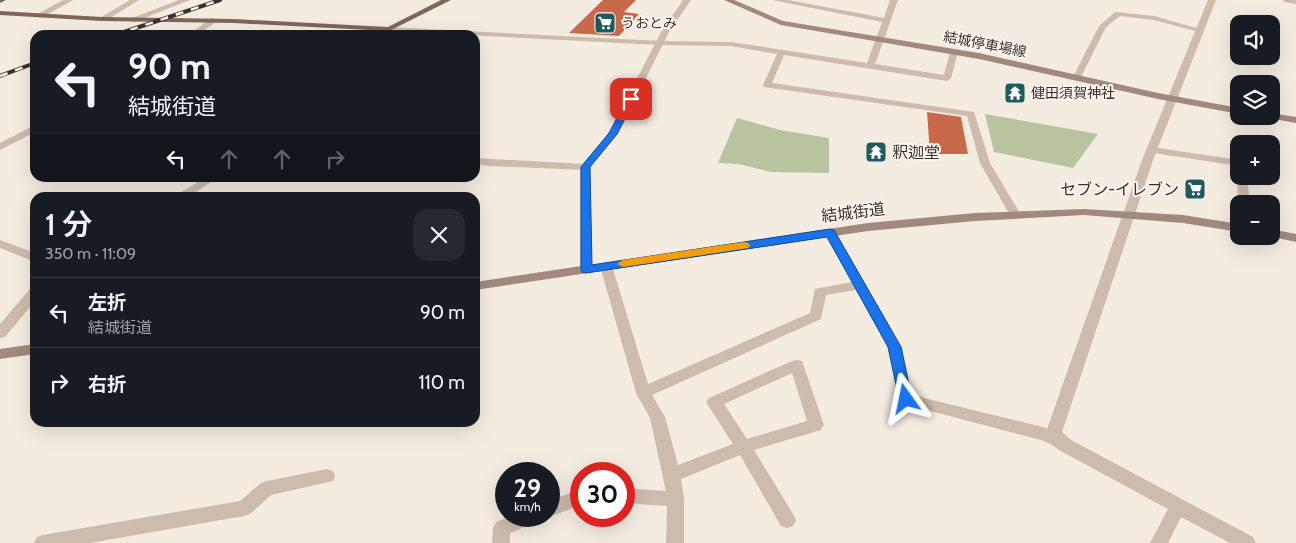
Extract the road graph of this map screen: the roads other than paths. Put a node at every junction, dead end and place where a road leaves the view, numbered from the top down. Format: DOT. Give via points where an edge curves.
graph roads {
  1 [pos="69,0"];
  2 [pos="135,0"];
  3 [pos="186,0"];
  4 [pos="446,0"];
  5 [pos="687,0"];
  6 [pos="728,0"];
  7 [pos="776,0"];
  8 [pos="894,0"];
  9 [pos="1212,0"];
  10 [pos="1287,0"];
  11 [pos="1296,2"];
  12 [pos="0,13"];
  13 [pos="38,16"];
  14 [pos="102,19"];
  15 [pos="131,20"];
  16 [pos="215,20"];
  17 [pos="887,21"];
  18 [pos="389,29"];
  19 [pos="200,30"];
  20 [pos="408,30"];
  21 [pos="1198,30"];
  22 [pos="480,34"];
  23 [pos="880,40"];
  24 [pos="660,43"];
  25 [pos="782,51"];
  26 [pos="954,52"];
  27 [pos="870,66"];
  28 [pos="1077,77"];
  29 [pos="1170,99"];
  30 [pos="1230,109"];
  31 [pos="1280,117"];
  32 [pos="1296,120"];
  33 [pos="30,131"];
  34 [pos="0,147"];
  35 [pos="1151,150"];
  36 [pos="480,162"];
  37 [pos="1230,162"];
  38 [pos="585,167"];
  39 [pos="206,182"];
  40 [pos="190,192"];
  41 [pos="1129,214"];
  42 [pos="1015,215"];
  43 [pos="1230,227"];
  44 [pos="830,233"];
  45 [pos="1280,235"];
  46 [pos="1296,238"];
  47 [pos="0,244"];
  48 [pos="30,256"];
  49 [pos="606,266"];
  50 [pos="586,269"];
  51 [pos="480,285"];
  52 [pos="860,285"];
  53 [pos="30,298"];
  54 [pos="0,333"];
  55 [pos="30,350"];
  56 [pos="0,354"];
  57 [pos="643,393"];
  58 [pos="1058,440"];
  59 [pos="743,447"];
  60 [pos="672,475"];
  61 [pos="327,476"];
  62 [pos="635,497"];
  63 [pos="676,499"];
  64 [pos="1178,506"];
  65 [pos="787,520"];
  66 [pos="504,527"];
  67 [pos="43,543"];
  68 [pos="501,543"];
  69 [pos="674,543"];
  70 [pos="1159,543"];
  71 [pos="1247,543"];
  1 -- 13 [label="street"];
  2 -- 14 [label="street"];
  3 -- 15 [label="street"];
  4 -- 18 [label="main road"];
  5 -- 24 [label="street"];
  6 -- 23 [label="main road, 結城停車場線" via="781,23"];
  7 -- 17 [label="street"];
  8 -- 17 [label="street"];
  9 -- 21 [label="street"];
  10 -- 11 [label="street"];
  12 -- 13 [label="main road"];
  13 -- 14 [label="main road"];
  14 -- 15 [label="main road"];
  15 -- 16 [label="main road"];
  16 -- 18 [label="main road"];
  16 -- 19 [label="street"];
  17 -- 23 [label="street"];
  18 -- 20 [label="street"];
  21 -- 28 [label="street" via="1154,18 1118,14 1103,26"];
  21 -- 29 [label="street"];
  22 -- 24 [label="street"];
  23 -- 26 [label="main road, 結城停車場線"];
  23 -- 27 [label="street"];
  24 -- 25 [label="street" via="731,44"];
  24 -- 38 [label="street" via="613,134"];
  25 -- 27 [label="street"];
  25 -- 42 [label="street" via="768,85 971,114 985,163"];
  26 -- 27 [label="street" via="947,78"];
  26 -- 28 [label="main road, 結城停車場線"];
  28 -- 29 [label="main road, 結城停車場線"];
  29 -- 30 [label="main road, 結城停車場線"];
  29 -- 35 [label="street"];
  31 -- 32 [label="main road"];
  33 -- 34 [label="street"];
  35 -- 37 [label="street"];
  35 -- 41 [label="street"];
  36 -- 38 [label="street"];
  38 -- 50 [label="street"];
  39 -- 40 [label="street"];
  41 -- 42 [label="main road, 結城街道"];
  41 -- 43 [label="main road, 結城街道"];
  41 -- 58 [label="street" via="1054,432"];
  42 -- 44 [label="main road, 結城街道"];
  44 -- 49 [label="main road, 結城街道"];
  44 -- 52 [label="street"];
  45 -- 46 [label="main road"];
  47 -- 48 [label="street"];
  49 -- 50 [label="main road, 結城街道"];
  49 -- 57 [label="street"];
  50 -- 51 [label="main road, 結城街道"];
  52 -- 57 [label="street" via="820,292 816,316"];
  52 -- 58 [label="street" via="895,347 906,399"];
  53 -- 54 [label="street"];
  55 -- 56 [label="main road"];
  57 -- 60 [label="street" via="658,416"];
  58 -- 64 [label="street"];
  59 -- 59 [label="street" via="816,425 797,365 714,402"];
  59 -- 60 [label="street"];
  59 -- 65 [label="street"];
  60 -- 63 [label="street"];
  61 -- 67 [label="street" via="267,488 244,508"];
  62 -- 63 [label="street"];
  63 -- 69 [label="street"];
  64 -- 70 [label="street"];
  64 -- 71 [label="street"];
  66 -- 68 [label="street"];
}
